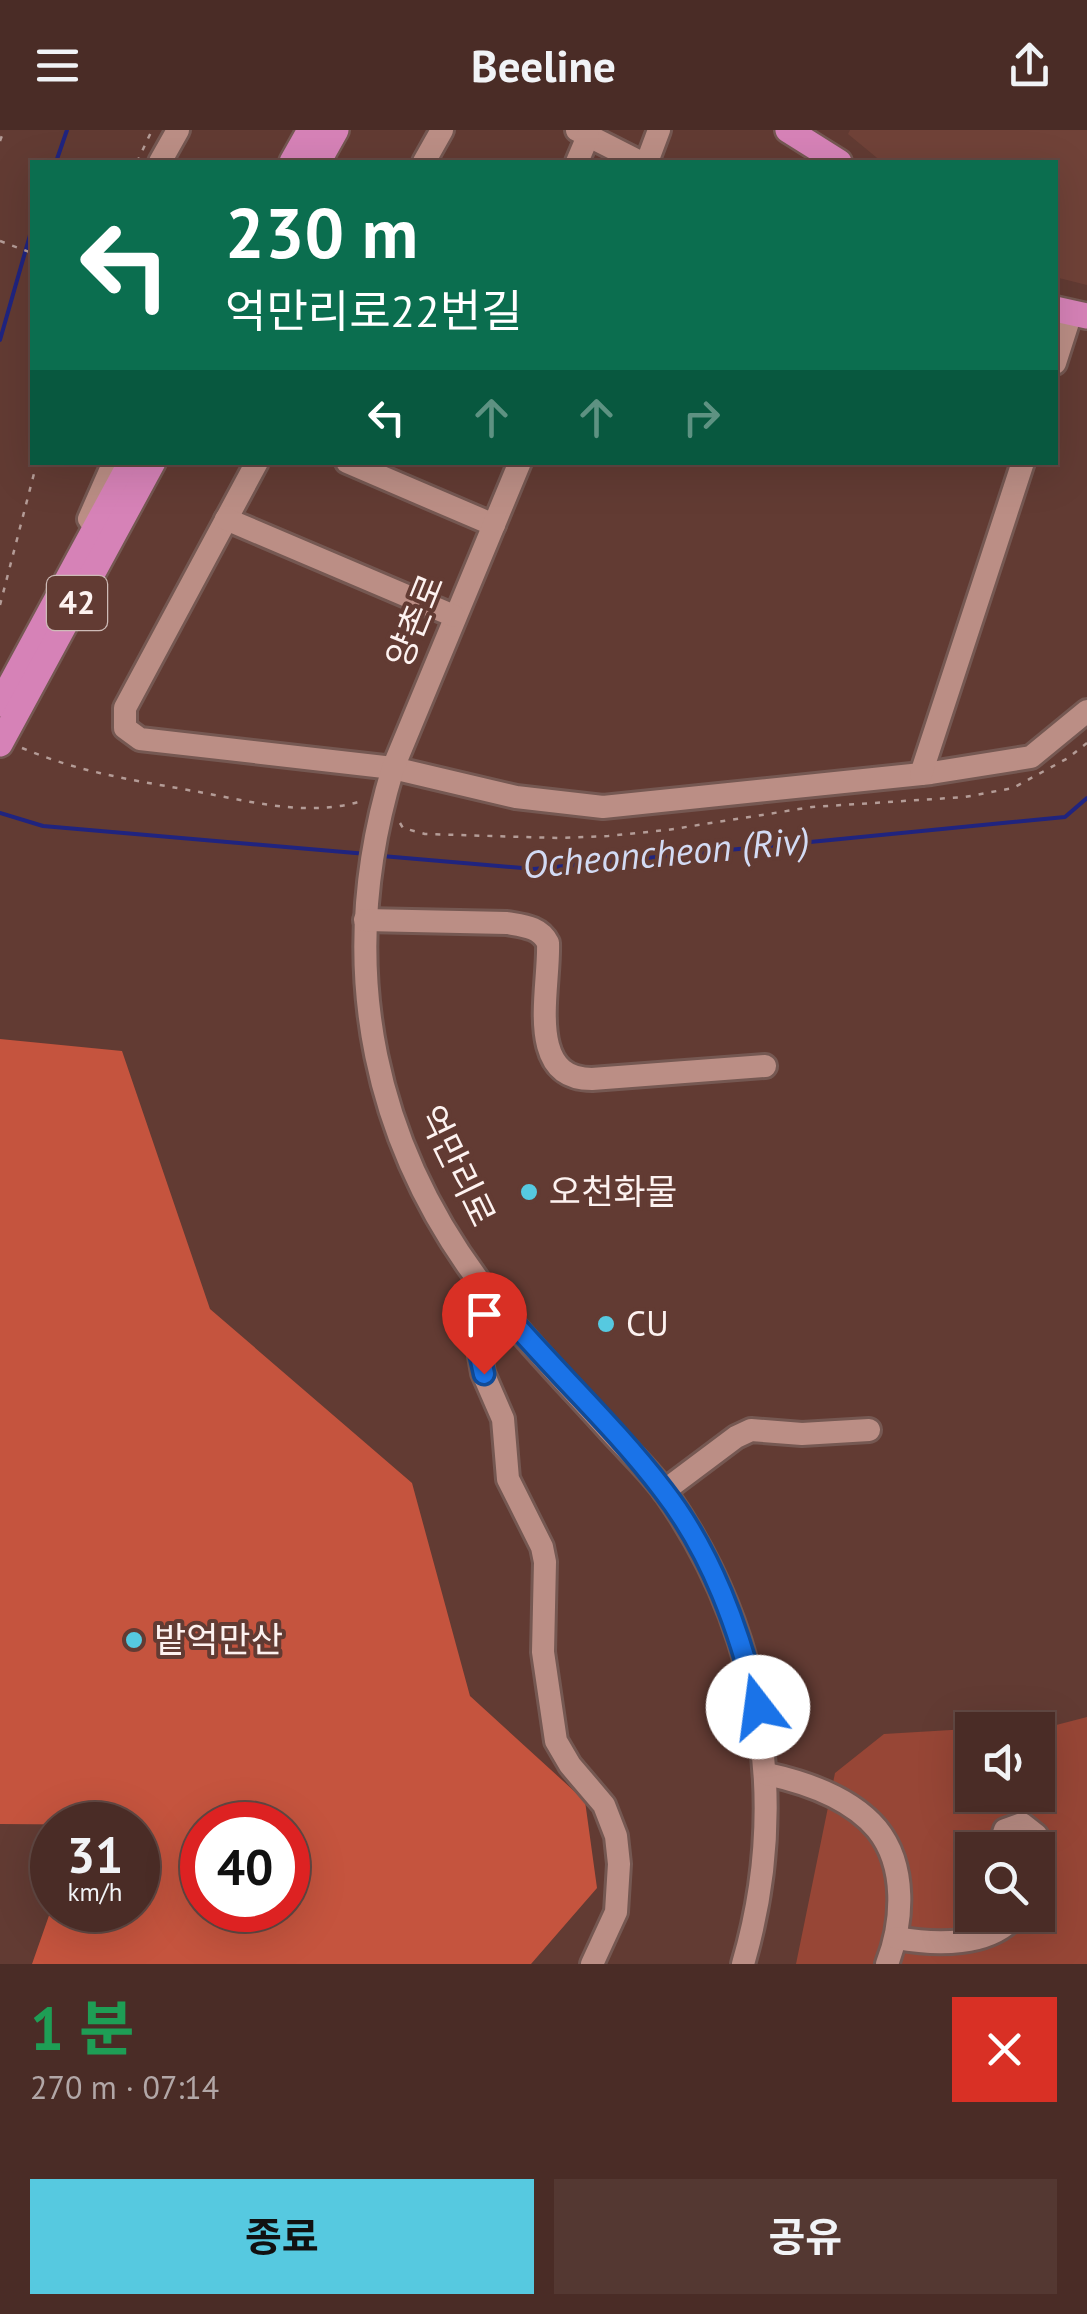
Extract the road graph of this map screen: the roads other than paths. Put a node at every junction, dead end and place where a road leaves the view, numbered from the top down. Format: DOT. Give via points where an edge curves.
graph roads {
  1 [pos="178,130"];
  2 [pos="310,130"];
  3 [pos="336,130"];
  4 [pos="442,130"];
  5 [pos="659,130"];
  6 [pos="792,131"];
  7 [pos="583,133"];
  8 [pos="434,159"];
  9 [pos="161,160"];
  10 [pos="293,160"];
  11 [pos="319,160"];
  12 [pos="576,160"];
  13 [pos="639,160"];
  14 [pos="644,160"];
  15 [pos="836,160"];
  16 [pos="1071,312"];
  17 [pos="1058,353"];
  18 [pos="113,465"];
  19 [pos="130,465"];
  20 [pos="152,465"];
  21 [pos="255,465"];
  22 [pos="353,465"];
  23 [pos="517,465"];
  24 [pos="1021,465"];
  25 [pos="226,520"];
  26 [pos="494,524"];
  27 [pos="64,587"];
  28 [pos="454,616"];
  29 [pos="0,704"];
  30 [pos="1087,711"];
  31 [pos="0,744"];
  32 [pos="393,768"];
  33 [pos="921,774"];
  34 [pos="381,809"];
  35 [pos="365,911"];
  36 [pos="765,1066"];
  37 [pos="484,1288"];
  38 [pos="870,1430"];
  39 [pos="664,1491"];
  40 [pos="766,1774"];
  41 [pos="1007,1832"];
  42 [pos="1033,1832"];
  43 [pos="998,1932"];
  44 [pos="897,1938"];
  45 [pos="592,1964"];
  46 [pos="743,1964"];
  47 [pos="887,1964"];
  1 -- 9 [label="street"];
  2 -- 10 [label="main road"];
  3 -- 11 [label="main road"];
  4 -- 8 [label="street"];
  5 -- 14 [label="street"];
  6 -- 15 [label="main road"];
  7 -- 12 [label="street"];
  7 -- 13 [label="street"];
  16 -- 17 [label="street"];
  18 -- 27 [label="street"];
  19 -- 27 [label="main road, 42"];
  20 -- 31 [label="main road, 42"];
  21 -- 25 [label="street"];
  22 -- 26 [label="street"];
  23 -- 26 [label="street, 양촌로"];
  24 -- 33 [label="street"];
  25 -- 28 [label="street"];
  25 -- 32 [label="street" via="125,708 125,728 140,739"];
  26 -- 28 [label="street, 양촌로"];
  27 -- 29 [label="main road, 42"];
  28 -- 32 [label="street, 양촌로"];
  30 -- 33 [label="street" via="1031,758"];
  32 -- 33 [label="street" via="516,798 604,807"];
  32 -- 34 [label="street, 양촌로"];
  34 -- 35 [label="street, 억만리로"];
  35 -- 36 [label="street" via="507,923 544,935 548,1046 569,1076"];
  35 -- 37 [label="street, 억만리로" via="366,999 385,1093 410,1162"];
  37 -- 39 [label="street, 억만리로"];
  37 -- 45 [label="street" via="484,1374 504,1419 508,1478 545,1562 543,1652 556,1741 604,1805 616,1836 616,1912"];
  38 -- 39 [label="street" via="751,1430"];
  39 -- 40 [label="street, 억만리로" via="704,1556 738,1632 758,1707"];
  40 -- 44 [label="street" via="817,1788 878,1830 900,1899"];
  40 -- 46 [label="street, 억만리로" via="761,1879"];
  41 -- 42 [label="street" via="1016,1824"];
  43 -- 44 [label="street" via="924,1943"];
  44 -- 47 [label="street"];
}
